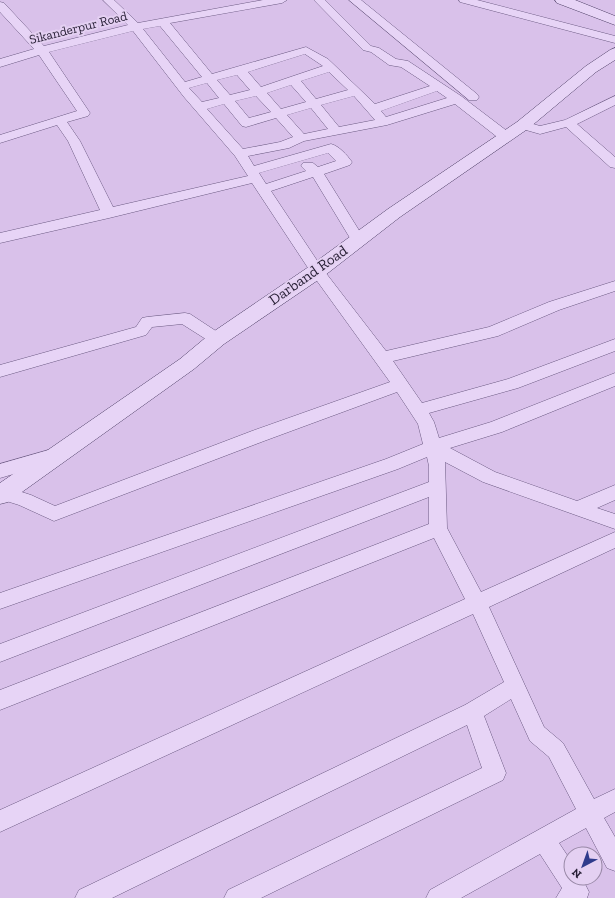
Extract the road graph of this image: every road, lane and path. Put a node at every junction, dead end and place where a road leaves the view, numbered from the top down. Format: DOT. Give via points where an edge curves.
graph roads {
  1 [pos="108,0"];
  2 [pos="282,0"];
  3 [pos="319,0"];
  4 [pos="354,0"];
  5 [pos="464,0"];
  6 [pos="562,0"];
  7 [pos="0,5"];
  8 [pos="615,20"];
  9 [pos="163,22"];
  10 [pos="136,27"];
  11 [pos="615,40"];
  12 [pos="42,50"];
  13 [pos="615,53"];
  14 [pos="0,63"];
  15 [pos="330,68"];
  16 [pos="240,71"];
  17 [pos="209,79"];
  18 [pos="294,80"];
  19 [pos="182,86"];
  20 [pos="438,87"];
  21 [pos="260,92"];
  22 [pos="354,92"];
  23 [pos="457,99"];
  24 [pos="226,100"];
  25 [pos="615,100"];
  26 [pos="314,104"];
  27 [pos="200,107"];
  28 [pos="373,109"];
  29 [pos="280,113"];
  30 [pos="60,121"];
  31 [pos="383,122"];
  32 [pos="569,123"];
  33 [pos="336,131"];
  34 [pos="515,131"];
  35 [pos="301,138"];
  36 [pos="0,139"];
  37 [pos="284,145"];
  38 [pos="240,154"];
  39 [pos="299,159"];
  40 [pos="615,164"];
  41 [pos="316,172"];
  42 [pos="253,175"];
  43 [pos="265,189"];
  44 [pos="110,214"];
  45 [pos="0,238"];
  46 [pos="358,240"];
  47 [pos="317,271"];
  48 [pos="615,286"];
  49 [pos="217,339"];
  50 [pos="615,346"];
  51 [pos="382,358"];
  52 [pos="0,371"];
  53 [pos="615,379"];
  54 [pos="400,384"];
  55 [pos="418,410"];
  56 [pos="433,447"];
  57 [pos="58,454"];
  58 [pos="0,471"];
  59 [pos="438,486"];
  60 [pos="615,492"];
  61 [pos="2,494"];
  62 [pos="579,508"];
  63 [pos="615,522"];
  64 [pos="438,528"];
  65 [pos="615,540"];
  66 [pos="0,601"];
  67 [pos="477,604"];
  68 [pos="0,653"];
  69 [pos="515,686"];
  70 [pos="0,700"];
  71 [pos="472,712"];
  72 [pos="615,800"];
  73 [pos="590,812"];
  74 [pos="0,821"];
  75 [pos="543,839"];
  76 [pos="615,860"];
  77 [pos="87,898"];
  78 [pos="236,898"];
  79 [pos="438,898"];
  80 [pos="568,898"];
  1 -- 10 [label="street"];
  2 -- 9 [label="street, Sikanderpur Road"];
  3 -- 20 [label="street" via="368,48 393,63 404,63"];
  4 -- 34 [label="street"];
  5 -- 11 [label="street"];
  6 -- 8 [label="main road"];
  7 -- 12 [label="street"];
  9 -- 10 [label="street, Sikanderpur Road"];
  9 -- 17 [label="street"];
  10 -- 12 [label="street, Sikanderpur Road"];
  10 -- 19 [label="street"];
  12 -- 14 [label="street, Sikanderpur Road"];
  12 -- 30 [label="street" via="84,113"];
  13 -- 34 [label="main road, Darband Road" via="591,69"];
  15 -- 16 [label="street" via="306,50"];
  15 -- 18 [label="street"];
  15 -- 22 [label="street" via="343,78"];
  16 -- 17 [label="street"];
  16 -- 21 [label="street"];
  17 -- 19 [label="street"];
  17 -- 24 [label="street"];
  18 -- 21 [label="street"];
  18 -- 26 [label="street"];
  19 -- 27 [label="street"];
  20 -- 23 [label="street"];
  20 -- 28 [label="street"];
  21 -- 24 [label="street"];
  21 -- 29 [label="street"];
  22 -- 26 [label="street"];
  22 -- 28 [label="street"];
  23 -- 31 [label="street"];
  23 -- 34 [label="street"];
  24 -- 27 [label="street"];
  24 -- 29 [label="street" via="246,123"];
  25 -- 32 [label="street"];
  26 -- 29 [label="street"];
  26 -- 33 [label="street"];
  27 -- 38 [label="street"];
  28 -- 31 [label="street"];
  29 -- 35 [label="street"];
  30 -- 36 [label="street"];
  30 -- 44 [label="street" via="74,141"];
  31 -- 33 [label="street"];
  32 -- 34 [label="street" via="540,130"];
  32 -- 40 [label="street"];
  33 -- 35 [label="street"];
  34 -- 46 [label="main road, Darband Road"];
  35 -- 37 [label="street"];
  37 -- 38 [label="street"];
  37 -- 39 [label="street"];
  38 -- 42 [label="street"];
  39 -- 41 [label="street"];
  39 -- 41 [label="street" via="331,148 345,162"];
  39 -- 42 [label="street"];
  41 -- 43 [label="street"];
  41 -- 46 [label="street"];
  42 -- 43 [label="street"];
  42 -- 44 [label="street"];
  43 -- 47 [label="street"];
  44 -- 45 [label="street"];
  46 -- 47 [label="main road, Darband Road"];
  47 -- 49 [label="main road, Darband Road"];
  47 -- 51 [label="street"];
  48 -- 51 [label="street" via="554,306 493,332"];
  49 -- 52 [label="street" via="185,318 147,322 142,331"];
  49 -- 57 [label="main road, Darband Road" via="187,364"];
  50 -- 55 [label="street" via="512,384"];
  51 -- 54 [label="street"];
  53 -- 56 [label="street" via="496,427"];
  54 -- 55 [label="street"];
  54 -- 61 [label="street" via="54,514 26,500"];
  55 -- 56 [label="street" via="426,422"];
  56 -- 59 [label="street" via="438,466"];
  56 -- 62 [label="street" via="489,476"];
  56 -- 66 [label="street" via="392,464"];
  57 -- 58 [label="street"];
  57 -- 61 [label="main road, Darband Road"];
  59 -- 64 [label="street"];
  59 -- 68 [label="street"];
  60 -- 62 [label="street"];
  62 -- 63 [label="street"];
  64 -- 67 [label="street"];
  64 -- 70 [label="street"];
  65 -- 67 [label="street"];
  67 -- 69 [label="street"];
  67 -- 74 [label="street"];
  69 -- 71 [label="street"];
  69 -- 73 [label="street" via="537,734 556,750"];
  71 -- 77 [label="street"];
  71 -- 78 [label="street" via="495,773"];
  72 -- 73 [label="street"];
  73 -- 75 [label="street"];
  73 -- 76 [label="street"];
  75 -- 79 [label="street"];
  75 -- 80 [label="street" via="578,892"];
}
